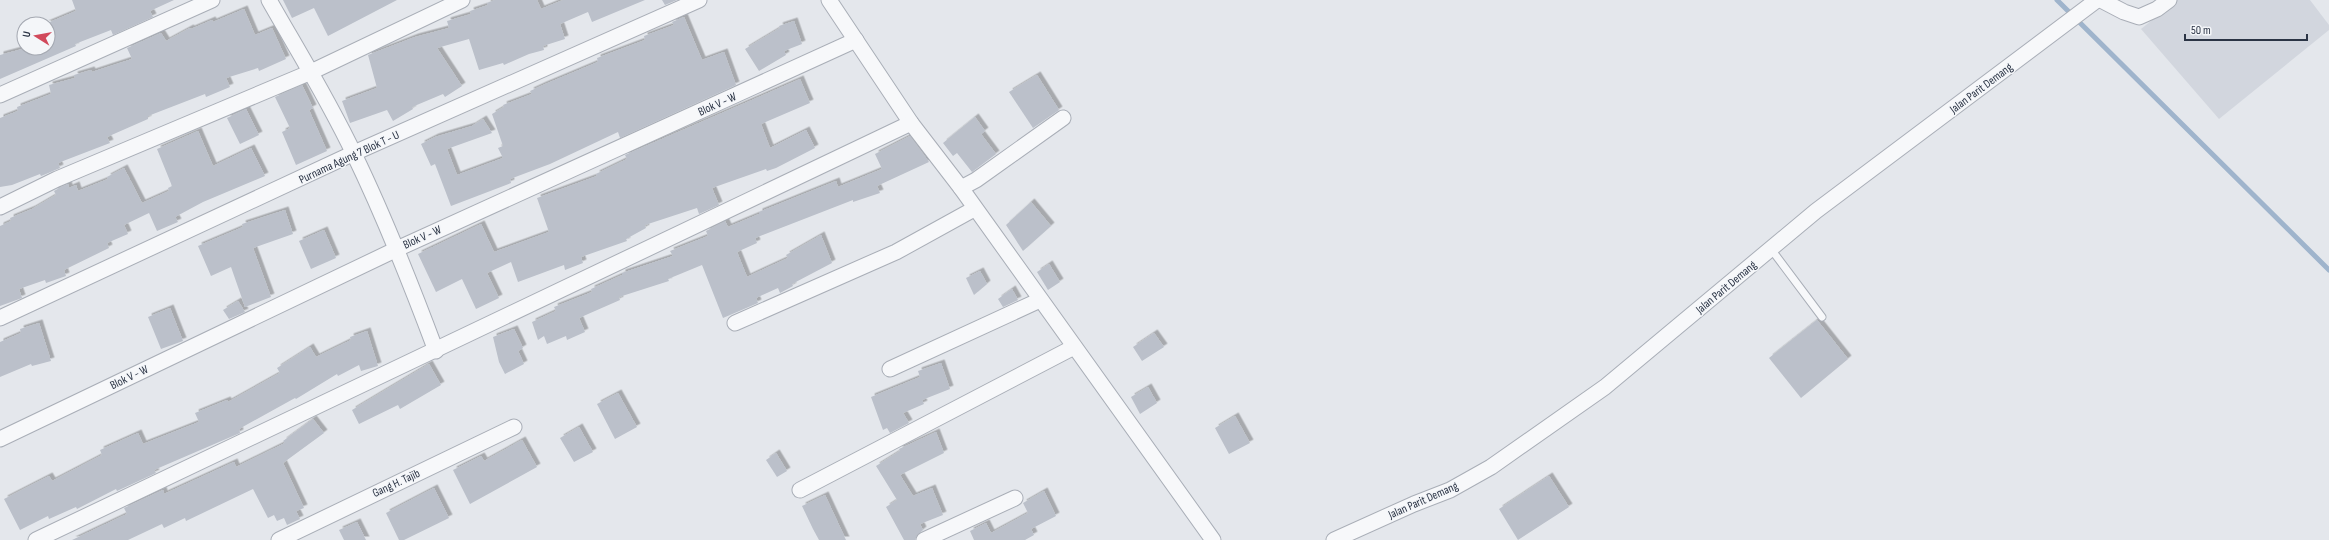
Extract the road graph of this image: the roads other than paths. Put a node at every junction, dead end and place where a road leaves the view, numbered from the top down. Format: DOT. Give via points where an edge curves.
graph roads {
  1 [pos="212,0"];
  2 [pos="269,0"];
  3 [pos="462,0"];
  4 [pos="700,0"];
  5 [pos="828,0"];
  6 [pos="2097,0"];
  7 [pos="2101,0"];
  8 [pos="2169,0"];
  9 [pos="852,42"];
  10 [pos="311,72"];
  11 [pos="0,95"];
  12 [pos="1063,118"];
  13 [pos="911,123"];
  14 [pos="354,153"];
  15 [pos="961,188"];
  16 [pos="0,207"];
  17 [pos="974,209"];
  18 [pos="397,249"];
  19 [pos="1771,249"];
  20 [pos="1040,300"];
  21 [pos="1822,317"];
  22 [pos="0,318"];
  23 [pos="735,323"];
  24 [pos="1074,347"];
  25 [pos="436,351"];
  26 [pos="890,369"];
  27 [pos="514,427"];
  28 [pos="0,439"];
  29 [pos="800,490"];
  30 [pos="1015,498"];
  31 [pos="36,540"];
  32 [pos="279,540"];
  33 [pos="924,540"];
  34 [pos="1213,540"];
  35 [pos="1334,540"];
  1 -- 11 [label="street"];
  2 -- 10 [label="street"];
  3 -- 10 [label="street"];
  4 -- 14 [label="street, Purnama Agung 7 Blok T - U"];
  5 -- 9 [label="street"];
  6 -- 19 [label="street, Jalan Parit Demang" via="1816,211"];
  7 -- 8 [label="street" via="2139,17"];
  9 -- 13 [label="street"];
  9 -- 18 [label="street, Blok V - W"];
  10 -- 14 [label="street"];
  10 -- 16 [label="street" via="57,179"];
  12 -- 15 [label="street"];
  13 -- 15 [label="street"];
  13 -- 25 [label="street"];
  14 -- 18 [label="street"];
  14 -- 22 [label="street, Purnama Agung 7 Blok T - U"];
  15 -- 17 [label="street"];
  17 -- 20 [label="street"];
  17 -- 23 [label="street" via="896,252"];
  18 -- 25 [label="street"];
  18 -- 28 [label="street, Blok V - W"];
  19 -- 21 [label="lane"];
  19 -- 35 [label="street, Jalan Parit Demang" via="1605,387 1491,467 1450,490"];
  20 -- 24 [label="street"];
  20 -- 26 [label="street"];
  24 -- 29 [label="street"];
  24 -- 34 [label="street"];
  25 -- 31 [label="street"];
  27 -- 32 [label="street, Gang H. Tajib"];
  30 -- 33 [label="street"];
}
